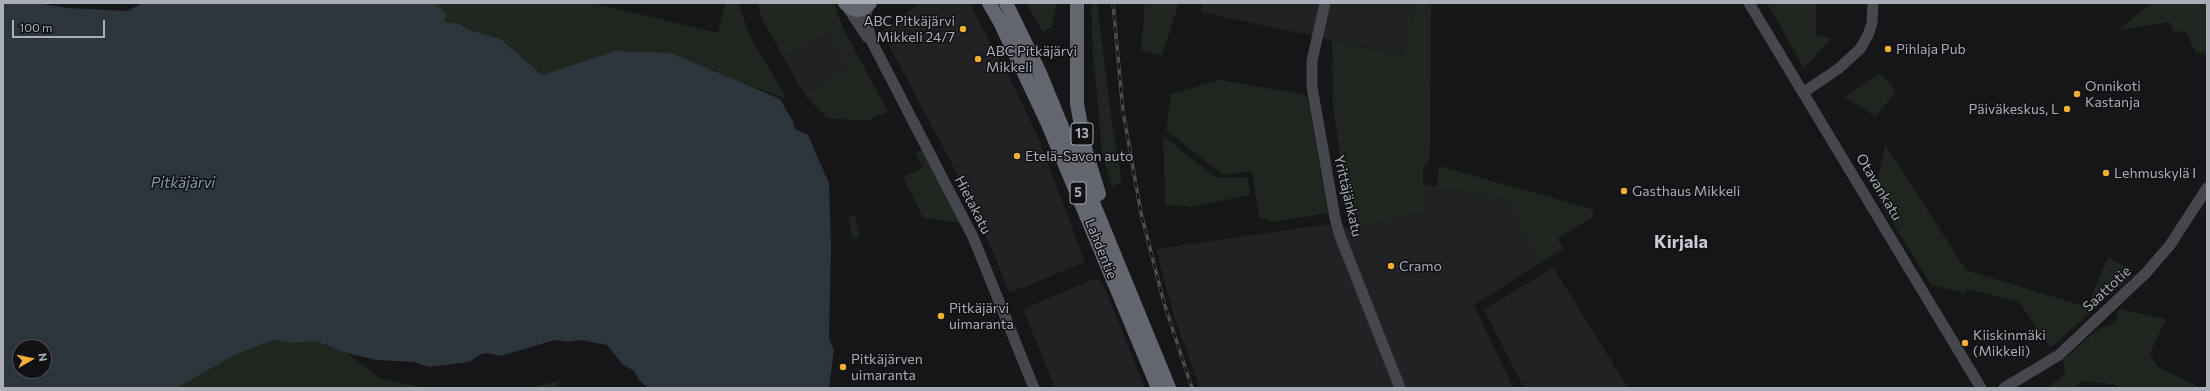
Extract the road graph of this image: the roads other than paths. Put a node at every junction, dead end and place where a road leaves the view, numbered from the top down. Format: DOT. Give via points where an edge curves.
graph roads {
  1 [pos="989,3"];
  2 [pos="1006,3"];
  3 [pos="1077,3"];
  4 [pos="1325,3"];
  5 [pos="1749,3"];
  6 [pos="1873,3"];
  7 [pos="846,4"];
  8 [pos="869,4"];
  9 [pos="872,42"];
  10 [pos="1804,92"];
  11 [pos="2207,188"];
  12 [pos="1118,260"];
  13 [pos="1034,388"];
  14 [pos="1158,388"];
  15 [pos="1170,388"];
  16 [pos="1400,388"];
  17 [pos="1981,388"];
  18 [pos="2004,388"];
  1 -- 14 [label="highway, Lahdentie / 5" via="1048,124"];
  2 -- 12 [label="highway, Lahdentie / 5" via="1039,71"];
  3 -- 12 [label="highway, 13" via="1076,80 1081,129"];
  4 -- 16 [label="street, Yrittäjänkatu" via="1312,61 1312,86 1335,218"];
  5 -- 10 [label="street, Otavankatu"];
  6 -- 10 [label="street" via="1872,23 1860,49 1838,69"];
  7 -- 8 [label="highway" via="857,10"];
  7 -- 9 [label="street, Hietakatu" via="864,34"];
  8 -- 9 [label="street, Hietakatu" via="865,17"];
  9 -- 13 [label="street, Hietakatu" via="973,237"];
  10 -- 17 [label="street, Otavankatu"];
  11 -- 18 [label="street, Saattotie" via="2170,245 2146,273 2059,355"];
  12 -- 15 [label="highway, Lahdentie / 5"];
}
